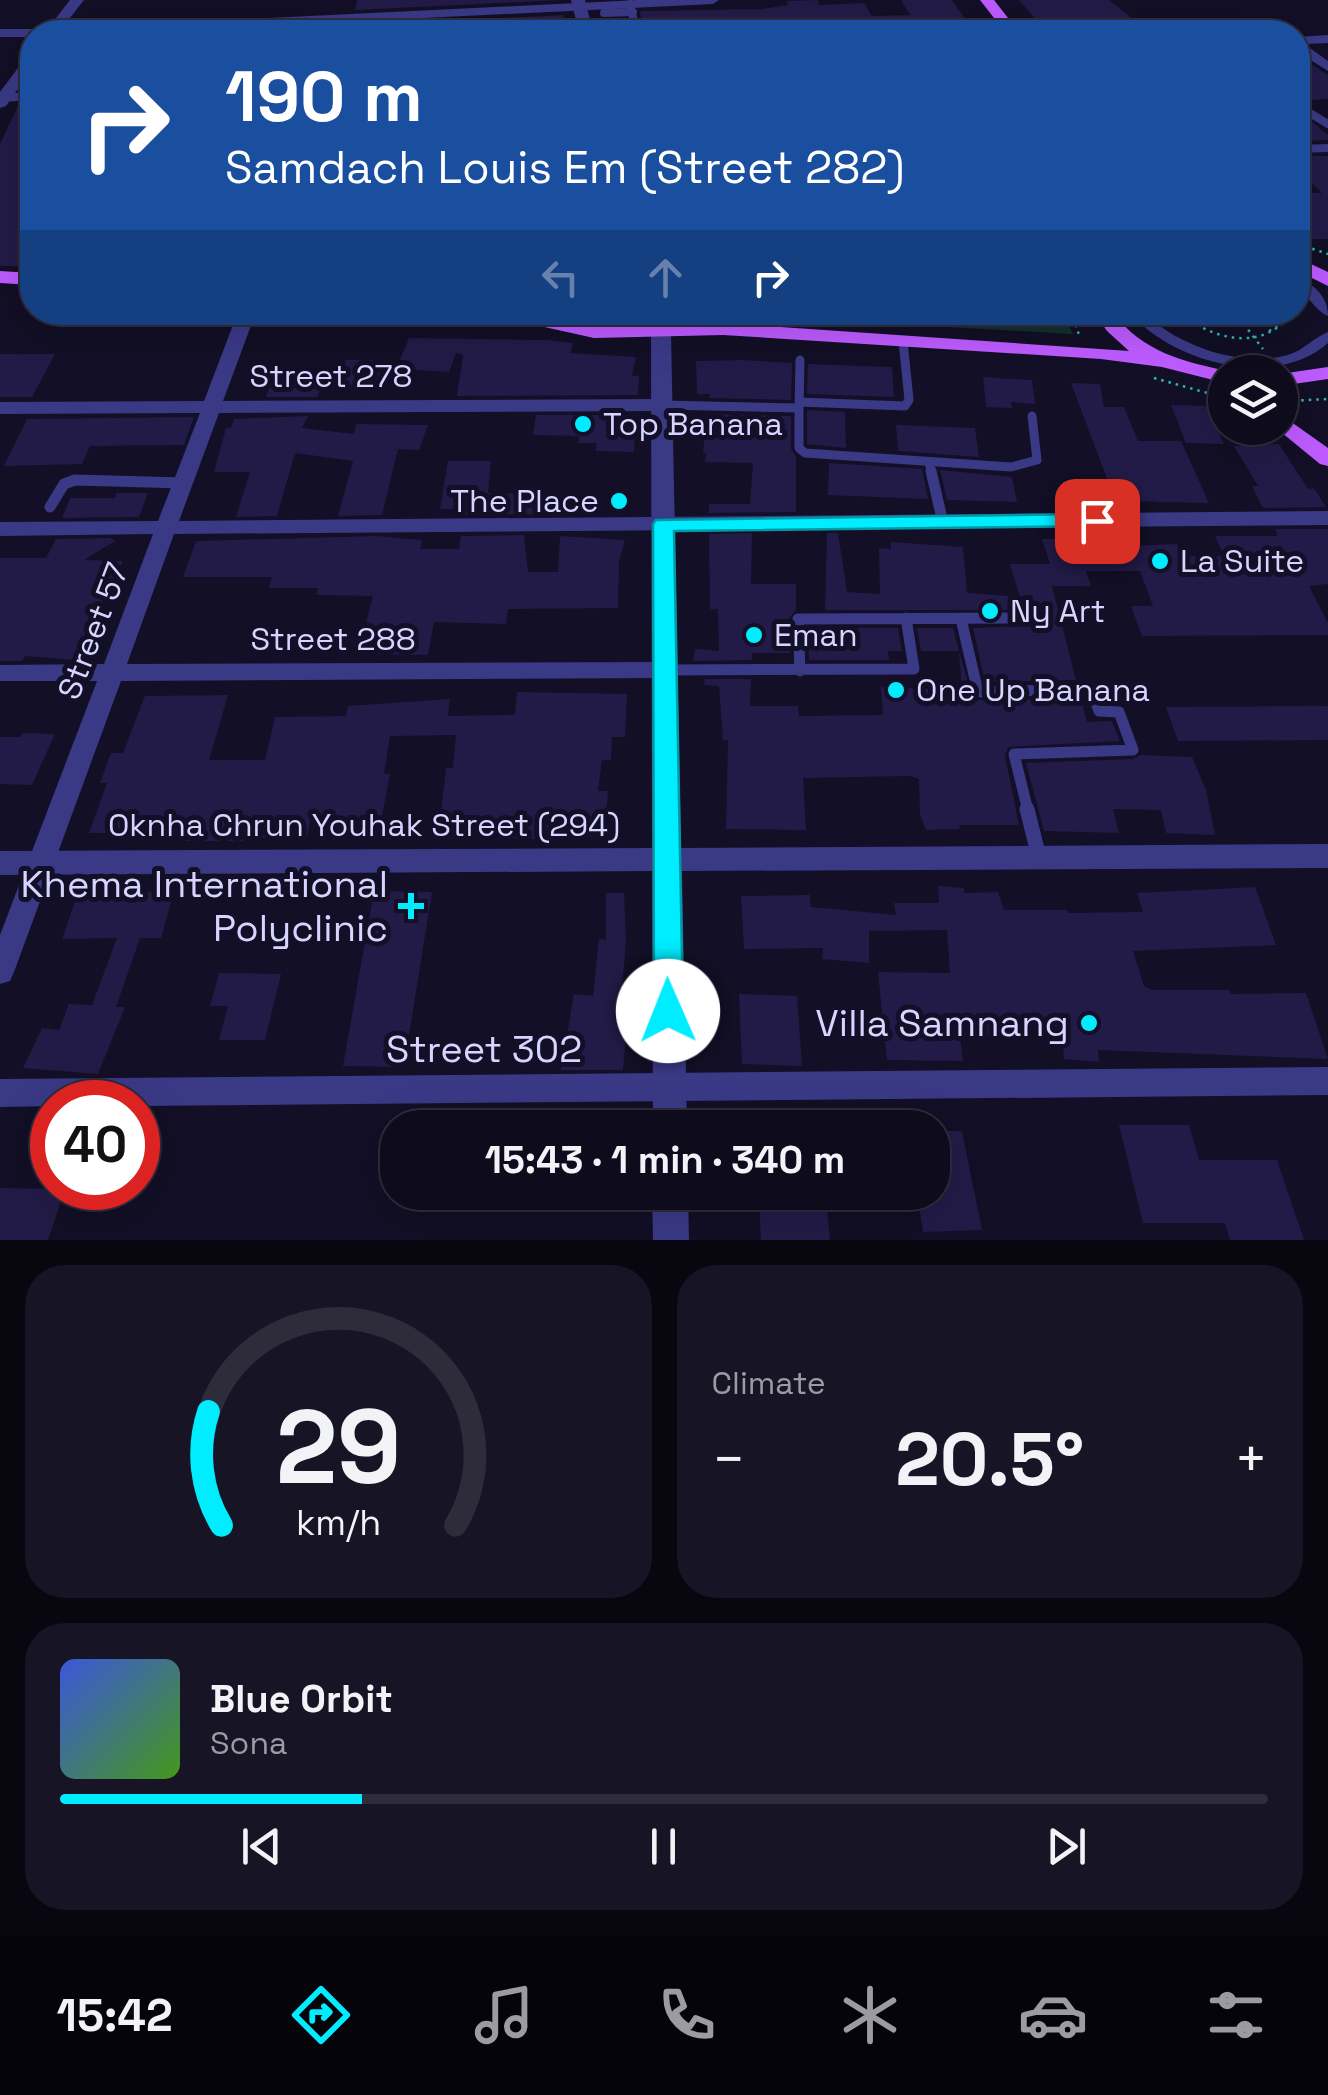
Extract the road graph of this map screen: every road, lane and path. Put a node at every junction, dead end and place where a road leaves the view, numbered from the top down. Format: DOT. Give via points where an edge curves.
graph roads {
  1 [pos="77,0"];
  2 [pos="713,0"];
  3 [pos="987,0"];
  4 [pos="578,3"];
  5 [pos="632,8"];
  6 [pos="603,9"];
  7 [pos="61,20"];
  8 [pos="407,20"];
  9 [pos="606,20"];
  10 [pos="634,20"];
  11 [pos="1003,20"];
  12 [pos="20,74"];
  13 [pos="1,99"];
  14 [pos="1310,291"];
  15 [pos="1328,312"];
  16 [pos="242,325"];
  17 [pos="562,325"];
  18 [pos="626,325"];
  19 [pos="655,325"];
  20 [pos="689,325"];
  21 [pos="1115,325"];
  22 [pos="1148,325"];
  23 [pos="1196,325"];
  24 [pos="1203,325"];
  25 [pos="1244,325"];
  26 [pos="1278,325"];
  27 [pos="1281,325"];
  28 [pos="1253,335"];
  29 [pos="1328,336"];
  30 [pos="904,341"];
  31 [pos="800,360"];
  32 [pos="1162,361"];
  33 [pos="1196,371"];
  34 [pos="1328,372"];
  35 [pos="1208,373"];
  36 [pos="1208,377"];
  37 [pos="1298,377"];
  38 [pos="1328,399"];
  39 [pos="1298,400"];
  40 [pos="662,405"];
  41 [pos="799,405"];
  42 [pos="212,407"];
  43 [pos="0,408"];
  44 [pos="1032,416"];
  45 [pos="1298,435"];
  46 [pos="1328,459"];
  47 [pos="929,462"];
  48 [pos="184,482"];
  49 [pos="50,508"];
  50 [pos="1328,518"];
  51 [pos="943,523"];
  52 [pos="664,524"];
  53 [pos="167,527"];
  54 [pos="0,528"];
  55 [pos="906,618"];
  56 [pos="1024,618"];
  57 [pos="961,619"];
  58 [pos="667,670"];
  59 [pos="800,671"];
  60 [pos="112,672"];
  61 [pos="0,673"];
  62 [pos="1038,856"];
  63 [pos="1328,856"];
  64 [pos="667,858"];
  65 [pos="0,862"];
  66 [pos="42,862"];
  67 [pos="0,972"];
  68 [pos="1328,1082"];
  69 [pos="669,1087"];
  70 [pos="0,1092"];
  71 [pos="670,1110"];
  72 [pos="670,1210"];
  73 [pos="671,1240"];
  1 -- 7 [label="street"];
  2 -- 5 [label="street"];
  3 -- 11 [label="main road"];
  4 -- 6 [label="street"];
  4 -- 8 [label="street"];
  5 -- 6 [label="street"];
  5 -- 10 [label="lane"];
  6 -- 9 [label="lane"];
  12 -- 13 [label="street"];
  14 -- 15 [label="street"];
  16 -- 42 [label="street, Street 57"];
  17 -- 18 [label="main road" via="594,332"];
  19 -- 40 [label="street"];
  20 -- 30 [label="main road"];
  21 -- 32 [label="main road"];
  22 -- 29 [label="street" via="1176,345 1224,359 1296,357"];
  23 -- 27 [label="path" via="1241,337"];
  24 -- 28 [label="path"];
  25 -- 28 [label="path"];
  26 -- 28 [label="path"];
  30 -- 32 [label="main road"];
  30 -- 41 [label="lane" via="905,406"];
  31 -- 41 [label="lane"];
  32 -- 33 [label="main road"];
  33 -- 35 [label="main road"];
  33 -- 36 [label="main road"];
  34 -- 37 [label="main road"];
  38 -- 39 [label="path"];
  40 -- 41 [label="lane"];
  40 -- 42 [label="street, Street 278"];
  40 -- 52 [label="street"];
  41 -- 47 [label="lane" via="804,453"];
  42 -- 43 [label="street, Street 278"];
  42 -- 48 [label="street, Street 57"];
  44 -- 47 [label="lane" via="1033,464"];
  45 -- 46 [label="main road"];
  47 -- 51 [label="lane"];
  48 -- 49 [label="lane" via="75,480 64,484"];
  48 -- 53 [label="street, Street 57"];
  50 -- 51 [label="street"];
  51 -- 52 [label="street"];
  52 -- 53 [label="street"];
  52 -- 58 [label="street"];
  53 -- 54 [label="street"];
  53 -- 60 [label="street, Street 57"];
  55 -- 57 [label="lane"];
  55 -- 59 [label="lane" via="798,619"];
  55 -- 59 [label="lane" via="914,670"];
  56 -- 57 [label="lane"];
  57 -- 62 [label="lane" via="978,692 1092,689 1099,712 1119,712 1133,750 1014,754"];
  58 -- 59 [label="lane"];
  58 -- 60 [label="street, Street 288"];
  58 -- 64 [label="street"];
  60 -- 61 [label="street, Street 288"];
  60 -- 66 [label="street, Street 57"];
  62 -- 63 [label="street, Oknha Chrun Youhak Street (294)"];
  62 -- 64 [label="street, Oknha Chrun Youhak Street (294)"];
  64 -- 66 [label="street, Oknha Chrun Youhak Street (294)"];
  64 -- 69 [label="street"];
  65 -- 66 [label="street, Oknha Chrun Youhak Street (294)"];
  66 -- 67 [label="street, Street 57"];
  68 -- 69 [label="street, Street 302"];
  69 -- 70 [label="street, Street 302"];
  69 -- 71 [label="street"];
  72 -- 73 [label="street"];
}
